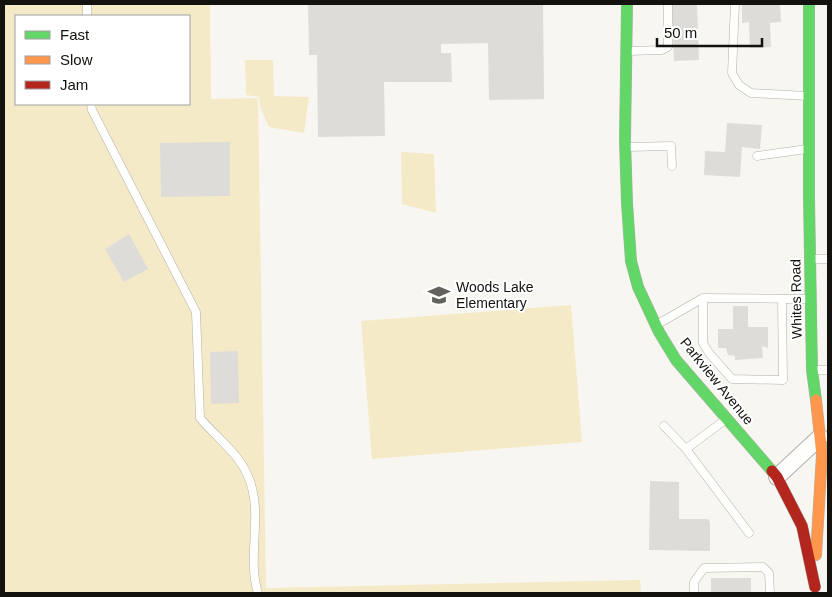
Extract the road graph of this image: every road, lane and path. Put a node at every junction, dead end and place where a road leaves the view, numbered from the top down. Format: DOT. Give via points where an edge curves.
graph roads {
  1 [pos="627,4"];
  2 [pos="668,4"];
  3 [pos="735,4"];
  4 [pos="809,4"];
  5 [pos="627,51"];
  6 [pos="809,97"];
  7 [pos="91,105"];
  8 [pos="626,147"];
  9 [pos="809,149"];
  10 [pos="757,156"];
  11 [pos="672,166"];
  12 [pos="810,259"];
  13 [pos="828,259"];
  14 [pos="704,298"];
  15 [pos="782,299"];
  16 [pos="811,299"];
  17 [pos="656,325"];
  18 [pos="812,370"];
  19 [pos="828,370"];
  20 [pos="727,419"];
  21 [pos="664,426"];
  22 [pos="824,437"];
  23 [pos="686,449"];
  24 [pos="777,478"];
  25 [pos="750,533"];
  26 [pos="815,590"];
  27 [pos="258,593"];
  28 [pos="694,593"];
  29 [pos="770,593"];
  1 -- 5 [label="street, Parkview Avenue"];
  2 -- 5 [label="lane" via="668,47"];
  3 -- 6 [label="lane" via="732,73 739,86 751,93"];
  4 -- 6 [label="street, Whites Road"];
  5 -- 8 [label="street, Parkview Avenue"];
  6 -- 9 [label="street, Whites Road"];
  7 -- 27 [label="lane" via="196,312 200,418 237,456 250,480 256,511 254,576"];
  8 -- 11 [label="lane" via="671,146"];
  8 -- 17 [label="street, Parkview Avenue" via="632,261 638,287"];
  9 -- 10 [label="lane"];
  9 -- 12 [label="street, Whites Road"];
  12 -- 13 [label="lane"];
  12 -- 16 [label="street, Whites Road"];
  14 -- 15 [label="lane"];
  14 -- 15 [label="lane" via="703,343 732,379 783,380"];
  14 -- 17 [label="lane"];
  15 -- 16 [label="lane"];
  16 -- 18 [label="street, Whites Road"];
  17 -- 20 [label="street, Parkview Avenue" via="676,360"];
  18 -- 19 [label="lane"];
  18 -- 22 [label="street, Whites Road"];
  20 -- 23 [label="lane"];
  20 -- 24 [label="street, Parkview Avenue"];
  21 -- 23 [label="lane"];
  22 -- 24 [label="street"];
  22 -- 26 [label="street, Whites Road"];
  23 -- 25 [label="lane"];
  24 -- 26 [label="street, Parkview Avenue" via="802,526"];
  28 -- 29 [label="lane" via="694,582 704,568 763,566 769,572"];
}
